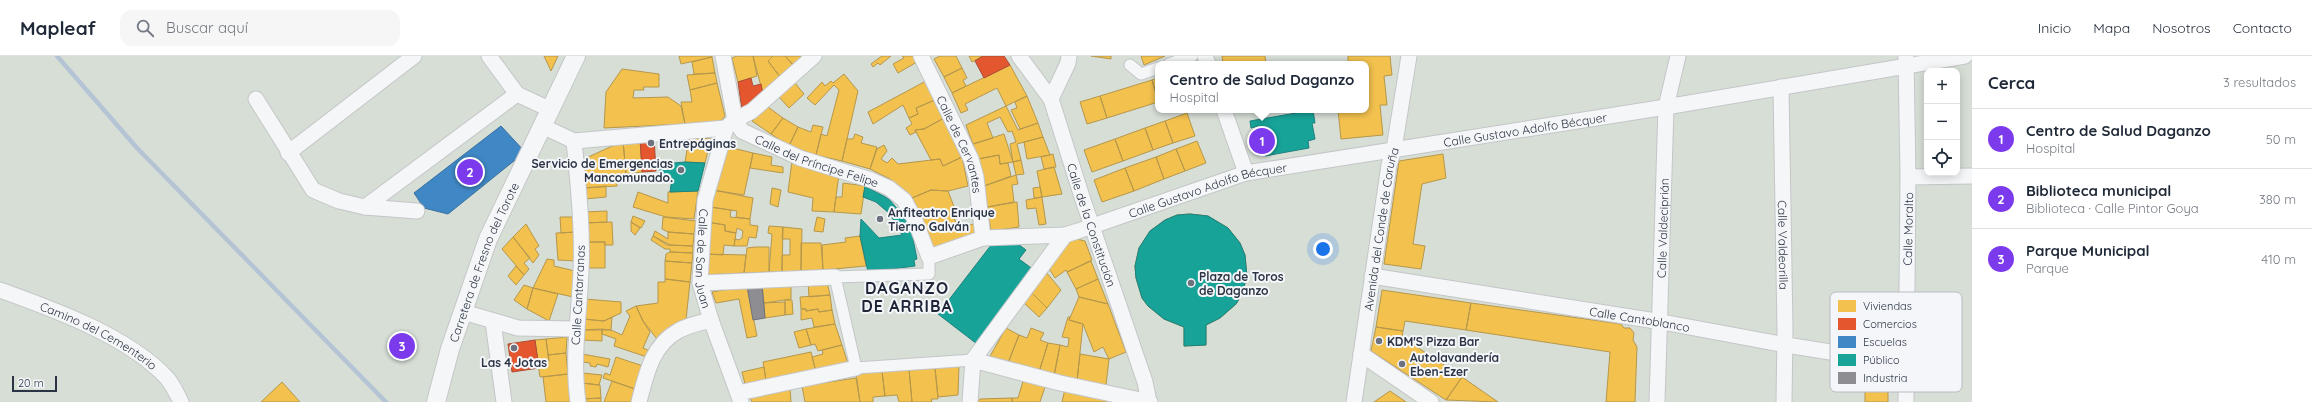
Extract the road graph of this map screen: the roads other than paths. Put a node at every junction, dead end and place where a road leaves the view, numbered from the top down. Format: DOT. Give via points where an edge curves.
graph roads {
  1 [pos="414,56"];
  2 [pos="489,56"];
  3 [pos="576,56"];
  4 [pos="722,56"];
  5 [pos="814,56"];
  6 [pos="921,56"];
  7 [pos="1019,56"];
  8 [pos="1069,56"];
  9 [pos="1192,56"];
  10 [pos="1409,56"];
  11 [pos="1678,56"];
  12 [pos="1965,56"];
  13 [pos="1178,61"];
  14 [pos="1906,61"];
  15 [pos="1130,65"];
  16 [pos="1155,69"];
  17 [pos="1781,87"];
  18 [pos="517,94"];
  19 [pos="256,99"];
  20 [pos="1051,99"];
  21 [pos="1666,106"];
  22 [pos="549,109"];
  23 [pos="1225,113"];
  24 [pos="730,124"];
  25 [pos="542,126"];
  26 [pos="574,141"];
  27 [pos="1394,149"];
  28 [pos="288,153"];
  29 [pos="1246,173"];
  30 [pos="1972,176"];
  31 [pos="1908,177"];
  32 [pos="365,207"];
  33 [pos="417,212"];
  34 [pos="1092,227"];
  35 [pos="1065,235"];
  36 [pos="983,238"];
  37 [pos="929,257"];
  38 [pos="1372,276"];
  39 [pos="835,277"];
  40 [pos="700,283"];
  41 [pos="0,290"];
  42 [pos="1907,292"];
  43 [pos="463,312"];
  44 [pos="711,320"];
  45 [pos="1659,321"];
  46 [pos="493,322"];
  47 [pos="575,329"];
  48 [pos="1785,345"];
  49 [pos="1830,352"];
  50 [pos="1361,354"];
  51 [pos="973,360"];
  52 [pos="856,368"];
  53 [pos="739,398"];
  54 [pos="181,402"];
  55 [pos="436,402"];
  56 [pos="504,402"];
  57 [pos="578,402"];
  58 [pos="639,402"];
  59 [pos="970,402"];
  60 [pos="1149,402"];
  61 [pos="1354,402"];
  62 [pos="1431,402"];
  63 [pos="1657,402"];
  64 [pos="1784,402"];
  1 -- 28 [label="street"];
  2 -- 18 [label="street"];
  3 -- 22 [label="street"];
  4 -- 24 [label="street"];
  5 -- 24 [label="street" via="752,111"];
  6 -- 36 [label="street, Calle de Cervantes" via="971,159 976,177"];
  7 -- 20 [label="street, Calle de la Constitución"];
  8 -- 20 [label="street"];
  9 -- 13 [label="street"];
  10 -- 27 [label="street, Avenida del Conde de Coruña"];
  11 -- 21 [label="street, Calle Valdeciprián"];
  12 -- 14 [label="street, Calle Gustavo Adolfo Bécquer"];
  14 -- 17 [label="street, Calle Gustavo Adolfo Bécquer"];
  14 -- 31 [label="street, Calle Moralto"];
  15 -- 16 [label="street" via="1142,74"];
  17 -- 21 [label="street, Calle Gustavo Adolfo Bécquer"];
  17 -- 48 [label="street, Calle Valdeorilla"];
  18 -- 22 [label="street"];
  18 -- 32 [label="street"];
  19 -- 28 [label="street"];
  20 -- 34 [label="street, Calle de la Constitución"];
  21 -- 27 [label="street, Calle Gustavo Adolfo Bécquer"];
  21 -- 45 [label="street, Calle Valdeciprián"];
  22 -- 25 [label="street, Carretera de Fresno del Torote"];
  23 -- 29 [label="street"];
  24 -- 26 [label="street"];
  24 -- 37 [label="street, Calle del Príncipe Felipe" via="800,158 889,188 904,200"];
  24 -- 40 [label="street, Calle de San Juan" via="705,200"];
  25 -- 26 [label="street"];
  25 -- 43 [label="street, Carretera de Fresno del Torote" via="488,239"];
  26 -- 47 [label="street, Calle Cantarranas" via="580,198 581,271"];
  27 -- 29 [label="street, Calle Gustavo Adolfo Bécquer"];
  27 -- 38 [label="street, Avenida del Conde de Coruña" via="1389,165"];
  28 -- 32 [label="street" via="313,190 339,201"];
  29 -- 34 [label="street, Calle Gustavo Adolfo Bécquer"];
  30 -- 31 [label="street"];
  31 -- 42 [label="street, Calle Moralto"];
  32 -- 33 [label="street"];
  34 -- 35 [label="street, Calle Gustavo Adolfo Bécquer"];
  34 -- 60 [label="street, Calle de la Constitución" via="1145,382"];
  35 -- 36 [label="street, Calle Gustavo Adolfo Bécquer"];
  35 -- 51 [label="street"];
  36 -- 37 [label="street, Calle Gustavo Adolfo Bécquer"];
  37 -- 39 [label="street" via="929,274"];
  38 -- 45 [label="street, Calle Cantoblanco"];
  38 -- 50 [label="street, Avenida del Conde de Coruña"];
  39 -- 40 [label="street"];
  39 -- 52 [label="street"];
  40 -- 44 [label="street, Calle de San Juan"];
  41 -- 54 [label="street, Camino del Cementerio" via="56,311 146,359 168,379"];
  43 -- 46 [label="street"];
  43 -- 55 [label="street, Carretera de Fresno del Torote"];
  44 -- 53 [label="street, Calle de San Juan"];
  44 -- 58 [label="street" via="678,331 661,344 649,365"];
  45 -- 48 [label="street, Calle Cantoblanco"];
  45 -- 63 [label="street, Calle Valdeciprián"];
  46 -- 47 [label="street" via="518,328"];
  46 -- 56 [label="street"];
  47 -- 57 [label="street, Calle Cantarranas" via="574,374"];
  48 -- 49 [label="street, Calle Cantoblanco"];
  48 -- 64 [label="street, Calle Valdeorilla"];
  50 -- 61 [label="street, Avenida del Conde de Coruña"];
  50 -- 62 [label="street"];
  51 -- 52 [label="street"];
  51 -- 59 [label="street"];
  51 -- 60 [label="street" via="1060,383"];
  52 -- 53 [label="street"];
}
